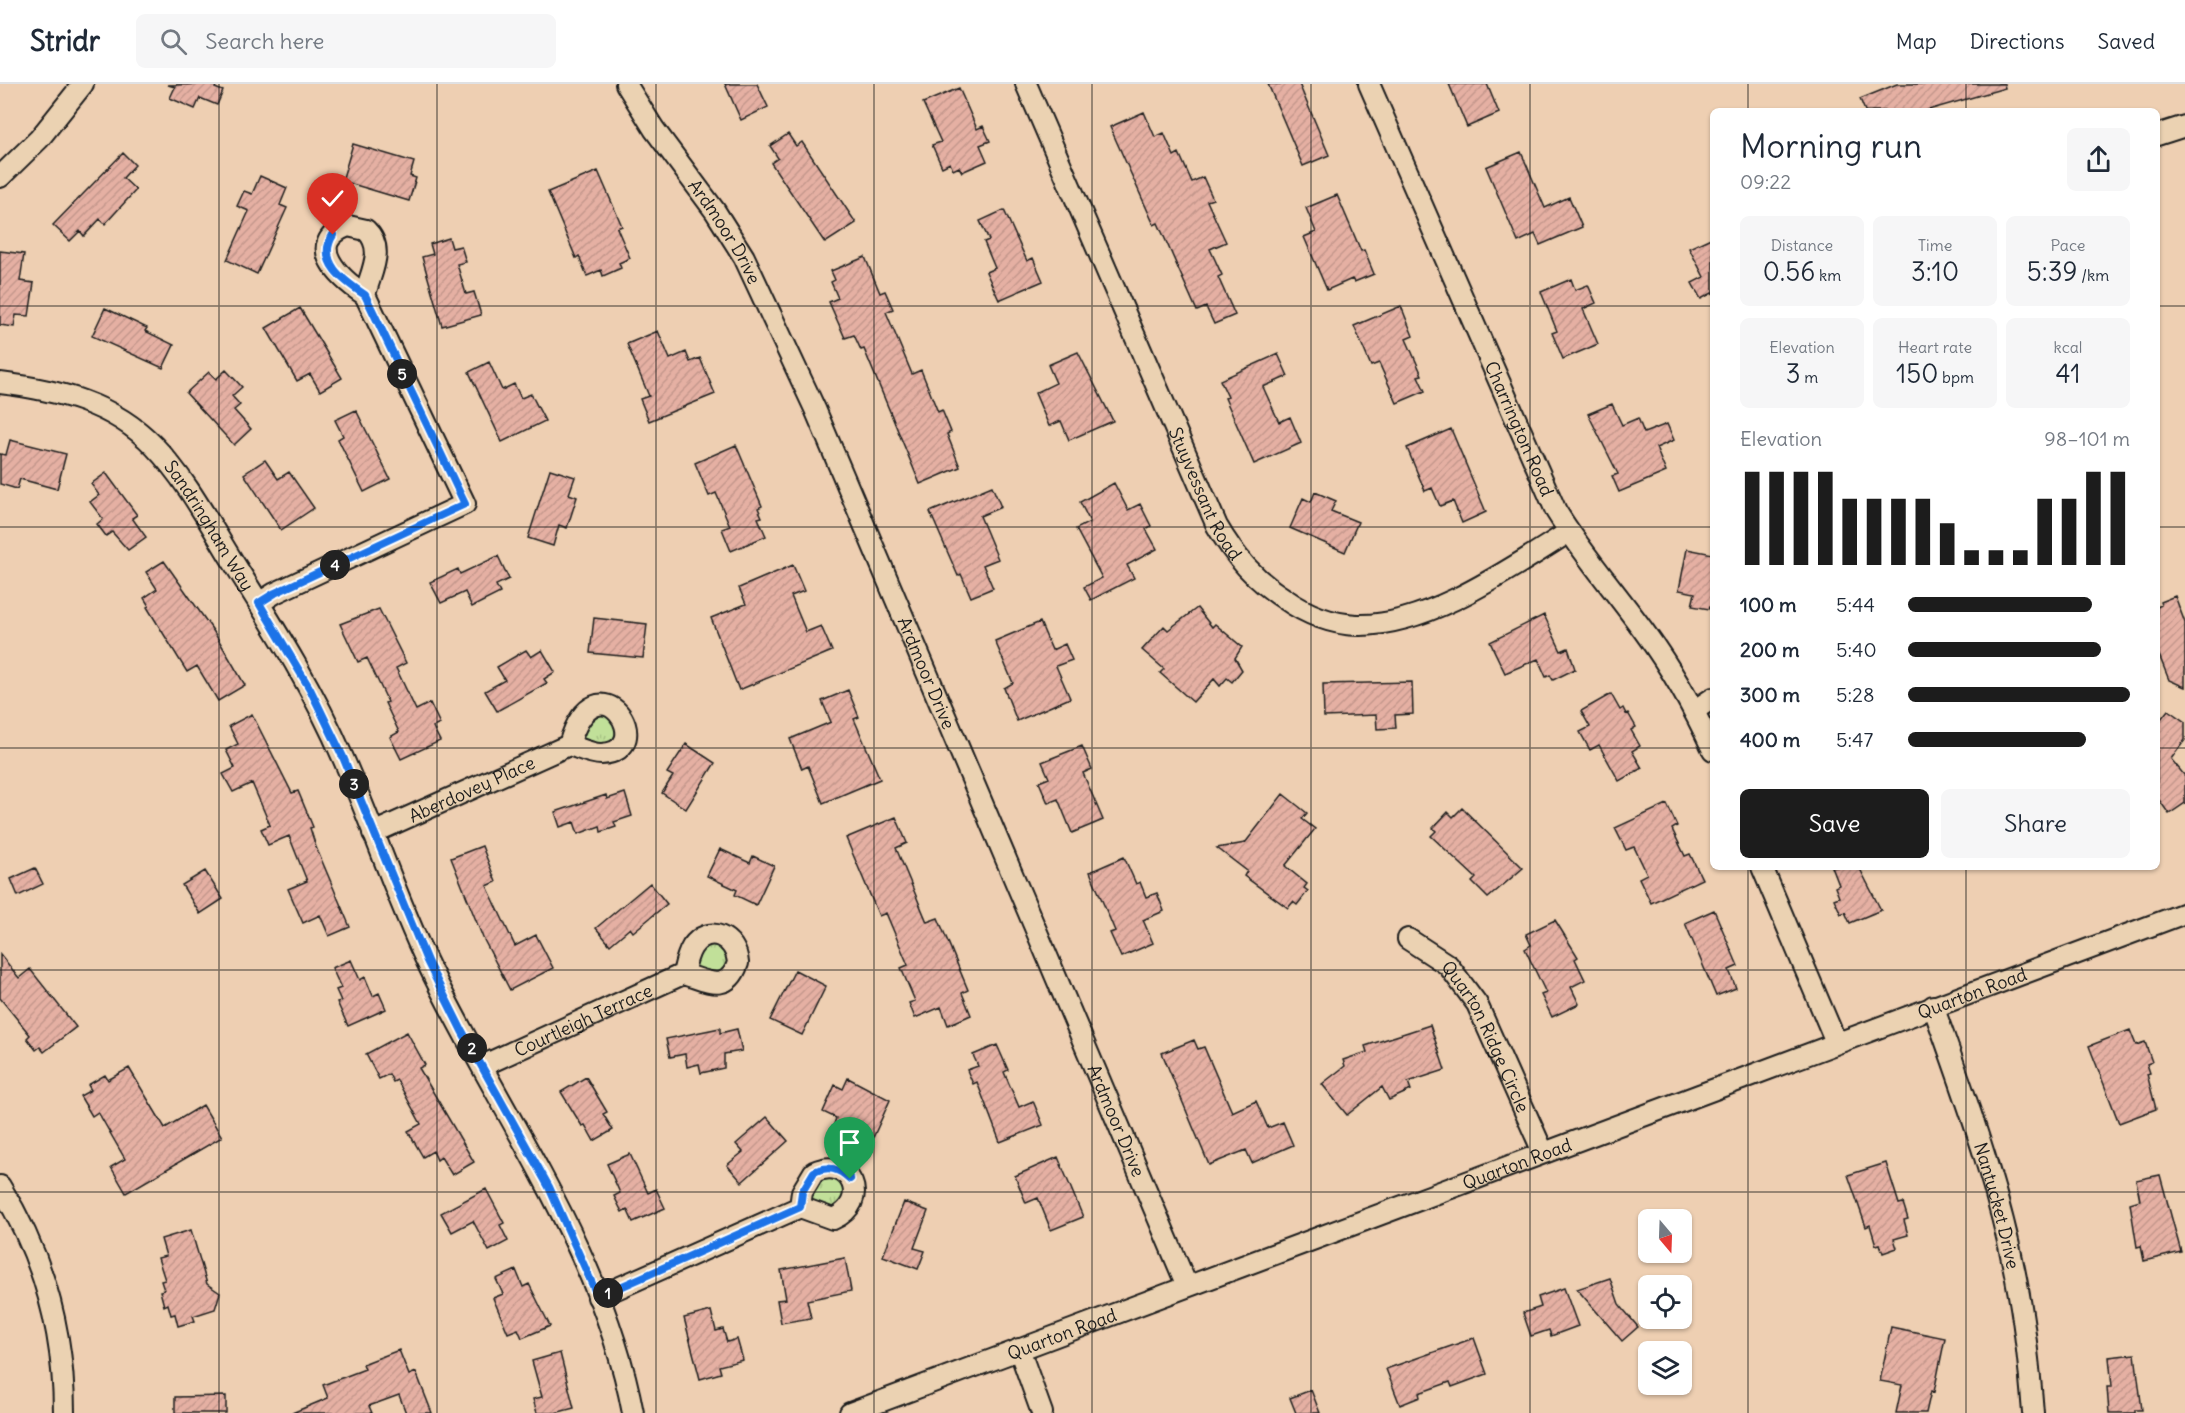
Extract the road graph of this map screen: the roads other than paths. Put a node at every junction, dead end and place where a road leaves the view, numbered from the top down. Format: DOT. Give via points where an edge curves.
graph roads {
  1 [pos="83,84"];
  2 [pos="626,84"];
  3 [pos="1026,84"];
  4 [pos="1369,84"];
  5 [pos="2185,126"];
  6 [pos="2160,134"];
  7 [pos="0,177"];
  8 [pos="365,295"];
  9 [pos="0,383"];
  10 [pos="1569,532"];
  11 [pos="259,603"];
  12 [pos="1710,700"];
  13 [pos="1695,710"];
  14 [pos="1710,743"];
  15 [pos="569,745"];
  16 [pos="373,833"];
  17 [pos="1763,870"];
  18 [pos="2185,913"];
  19 [pos="1408,939"];
  20 [pos="683,974"];
  21 [pos="1933,1006"];
  22 [pos="1836,1042"];
  23 [pos="482,1066"];
  24 [pos="1543,1152"];
  25 [pos="0,1186"];
  26 [pos="800,1207"];
  27 [pos="1187,1286"];
  28 [pos="598,1297"];
  29 [pos="1019,1349"];
  30 [pos="64,1413"];
  31 [pos="633,1413"];
  32 [pos="850,1413"];
  33 [pos="1042,1413"];
  34 [pos="2033,1413"];
  1 -- 7 [label="street" via="39,139"];
  2 -- 27 [label="street, Ardmoor Drive" via="728,229 764,296"];
  3 -- 10 [label="street, Stuyvessant Road" via="1217,526 1239,561 1270,590 1317,616 1357,625 1377,624 1448,600"];
  4 -- 10 [label="street, Charrington Road" via="1546,491"];
  5 -- 6 [label="street"];
  8 -- 11 [label="street" via="465,504"];
  9 -- 11 [label="street, Sandringham Way" via="69,394 140,432 170,462"];
  10 -- 13 [label="street, Charrington Road" via="1649,638"];
  11 -- 16 [label="street, Sandringham Way" via="310,689"];
  12 -- 13 [label="street"];
  13 -- 14 [label="street, Charrington Road"];
  15 -- 16 [label="street, Aberdovey Place"];
  16 -- 23 [label="street, Sandringham Way" via="427,961"];
  17 -- 22 [label="street"];
  18 -- 21 [label="street, Quarton Road"];
  19 -- 24 [label="street, Quarton Ridge Circle" via="1448,965 1477,1004"];
  20 -- 23 [label="street, Courtleigh Terrace"];
  21 -- 22 [label="street, Quarton Road"];
  21 -- 34 [label="street, Nantucket Drive" via="1975,1125 2006,1234 2020,1296"];
  22 -- 24 [label="street, Quarton Road"];
  23 -- 28 [label="street, Sandringham Way" via="549,1187"];
  24 -- 27 [label="street, Quarton Road"];
  25 -- 30 [label="street" via="27,1236 57,1321"];
  26 -- 28 [label="street"];
  27 -- 29 [label="street, Quarton Road"];
  28 -- 31 [label="street, Sandringham Way" via="619,1356"];
  29 -- 32 [label="street, Quarton Road"];
  29 -- 33 [label="street"];
}
